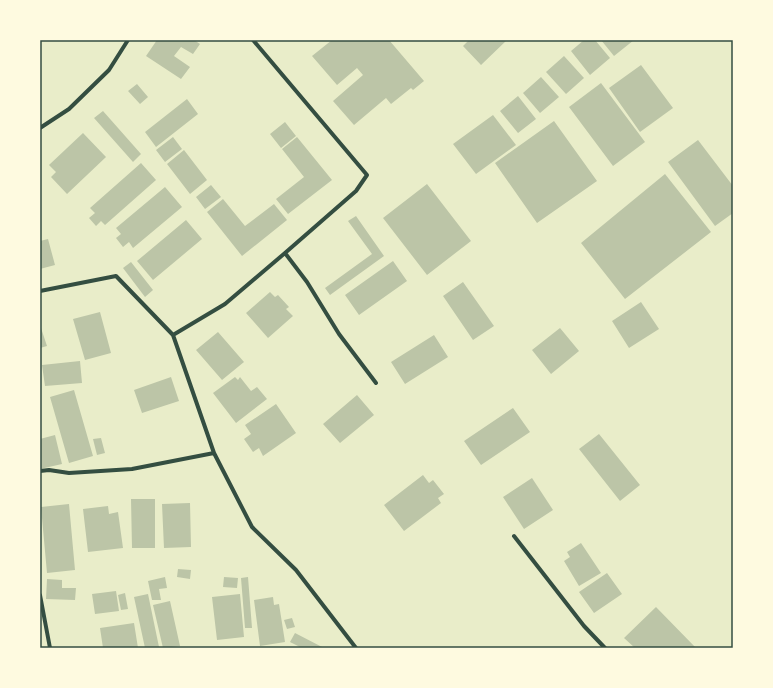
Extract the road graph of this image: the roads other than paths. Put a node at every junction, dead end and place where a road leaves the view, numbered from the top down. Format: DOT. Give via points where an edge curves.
graph roads {
  1 [pos="128,40"];
  2 [pos="253,40"];
  3 [pos="40,128"];
  4 [pos="285,253"];
  5 [pos="40,291"];
  6 [pos="173,335"];
  7 [pos="376,383"];
  8 [pos="214,453"];
  9 [pos="40,471"];
  10 [pos="514,536"];
  11 [pos="40,595"];
  12 [pos="50,648"];
  13 [pos="356,648"];
  14 [pos="605,648"];
  1 -- 3 [label="street" via="109,70 69,109"];
  2 -- 4 [label="street" via="367,175 356,191"];
  4 -- 6 [label="street" via="226,304"];
  4 -- 7 [label="street" via="307,282 339,334"];
  5 -- 6 [label="street" via="116,276"];
  6 -- 8 [label="street"];
  8 -- 9 [label="street" via="132,469 69,473"];
  8 -- 13 [label="street" via="252,527 296,570"];
  10 -- 14 [label="street" via="584,626"];
  11 -- 12 [label="street"];
}
